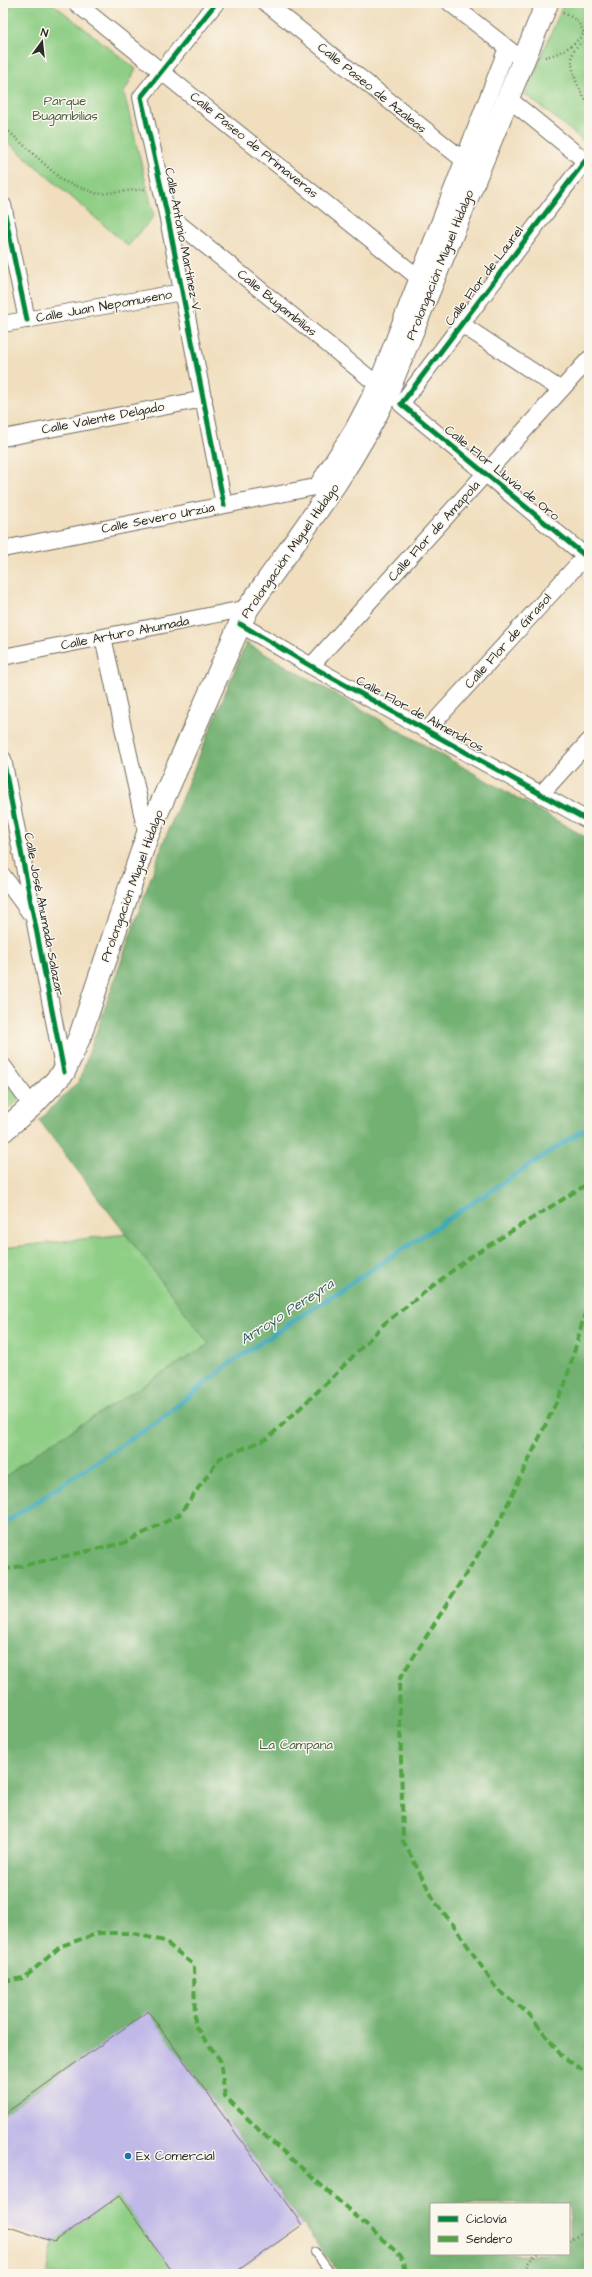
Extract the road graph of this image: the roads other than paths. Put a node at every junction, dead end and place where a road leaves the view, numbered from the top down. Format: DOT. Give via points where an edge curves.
graph roads {
  1 [pos="76,3"];
  2 [pos="216,3"];
  3 [pos="266,3"];
  4 [pos="450,3"];
  5 [pos="554,8"];
  6 [pos="524,56"];
  7 [pos="162,71"];
  8 [pos="509,98"];
  9 [pos="587,163"];
  10 [pos="471,166"];
  11 [pos="3,205"];
  12 [pos="167,214"];
  13 [pos="424,282"];
  14 [pos="182,292"];
  15 [pos="27,320"];
  16 [pos="3,324"];
  17 [pos="461,324"];
  18 [pos="589,359"];
  19 [pos="561,390"];
  20 [pos="388,393"];
  21 [pos="204,399"];
  22 [pos="3,438"];
  23 [pos="485,474"];
  24 [pos="338,483"];
  25 [pos="316,487"];
  26 [pos="224,505"];
  27 [pos="3,549"];
  28 [pos="588,556"];
  29 [pos="244,616"];
  30 [pos="104,637"];
  31 [pos="3,657"];
  32 [pos="311,666"];
  33 [pos="427,730"];
  34 [pos="589,741"];
  35 [pos="3,759"];
  36 [pos="542,793"];
  37 [pos="589,821"];
  38 [pos="147,836"];
  39 [pos="3,876"];
  40 [pos="32,916"];
  41 [pos="3,1066"];
  42 [pos="64,1072"];
  43 [pos="32,1106"];
  44 [pos="3,1131"];
  45 [pos="314,2252"];
  46 [pos="331,2274"];
  1 -- 7 [label="street, Calle Paseo de Primaveras"];
  2 -- 7 [label="street, Calle Antonio Martínez V."];
  3 -- 10 [label="street, Calle Paseo de Azaleas"];
  4 -- 6 [label="street"];
  5 -- 6 [label="main road, Prolongación Miguel Hidalgo"];
  6 -- 8 [label="main road, Prolongación Miguel Hidalgo"];
  6 -- 10 [label="street"];
  7 -- 12 [label="street, Calle Antonio Martínez V." via="141,97"];
  7 -- 13 [label="street, Calle Paseo de Primaveras"];
  8 -- 9 [label="street"];
  8 -- 10 [label="main road, Prolongación Miguel Hidalgo"];
  9 -- 17 [label="street, Calle Flor de Laurel"];
  10 -- 13 [label="main road, Prolongación Miguel Hidalgo"];
  11 -- 15 [label="street"];
  12 -- 14 [label="street, Calle Antonio Martínez V."];
  12 -- 20 [label="street, Calle Bugambilias"];
  13 -- 20 [label="main road, Prolongación Miguel Hidalgo"];
  14 -- 15 [label="street, Calle Juan Nepomuseno"];
  14 -- 21 [label="street, Calle Antonio Martínez V."];
  15 -- 16 [label="street, Calle Juan Nepomuseno"];
  17 -- 19 [label="street"];
  17 -- 20 [label="street, Calle Flor de Laurel"];
  18 -- 19 [label="street, Calle Flor de Amapola"];
  19 -- 23 [label="street, Calle Flor de Amapola"];
  20 -- 23 [label="street, Calle Flor Lluvia de Oro"];
  20 -- 24 [label="main road, Prolongación Miguel Hidalgo" via="367,435"];
  20 -- 25 [label="street, Calle Flor de Laurel" via="353,430"];
  21 -- 22 [label="street, Calle Valente Delgado"];
  21 -- 26 [label="street, Calle Antonio Martínez V."];
  23 -- 28 [label="street, Calle Flor Lluvia de Oro"];
  23 -- 32 [label="street, Calle Flor de Amapola"];
  24 -- 25 [label="street, Calle Severo Urzúa"];
  24 -- 29 [label="main road, Prolongación Miguel Hidalgo"];
  25 -- 26 [label="street, Calle Severo Urzúa"];
  26 -- 27 [label="street, Calle Severo Urzúa"];
  28 -- 33 [label="street, Calle Flor de Girasol"];
  29 -- 30 [label="street, Calle Arturo Ahumada"];
  29 -- 32 [label="street, Calle Flor de Almendros"];
  29 -- 38 [label="main road, Prolongación Miguel Hidalgo"];
  30 -- 31 [label="street, Calle Arturo Ahumada"];
  30 -- 38 [label="street"];
  32 -- 33 [label="street, Calle Flor de Almendros"];
  33 -- 36 [label="street, Calle Flor de Almendros"];
  34 -- 36 [label="street"];
  35 -- 40 [label="street, Calle José Ahumada Salazar"];
  36 -- 37 [label="street, Calle Flor de Almendros"];
  38 -- 42 [label="main road, Prolongación Miguel Hidalgo" via="80,1036"];
  39 -- 40 [label="street"];
  40 -- 42 [label="street, Calle José Ahumada Salazar"];
  41 -- 43 [label="street"];
  42 -- 43 [label="main road, Prolongación Miguel Hidalgo"];
  43 -- 44 [label="main road, Prolongación Miguel Hidalgo"];
  45 -- 46 [label="lane"];
}
